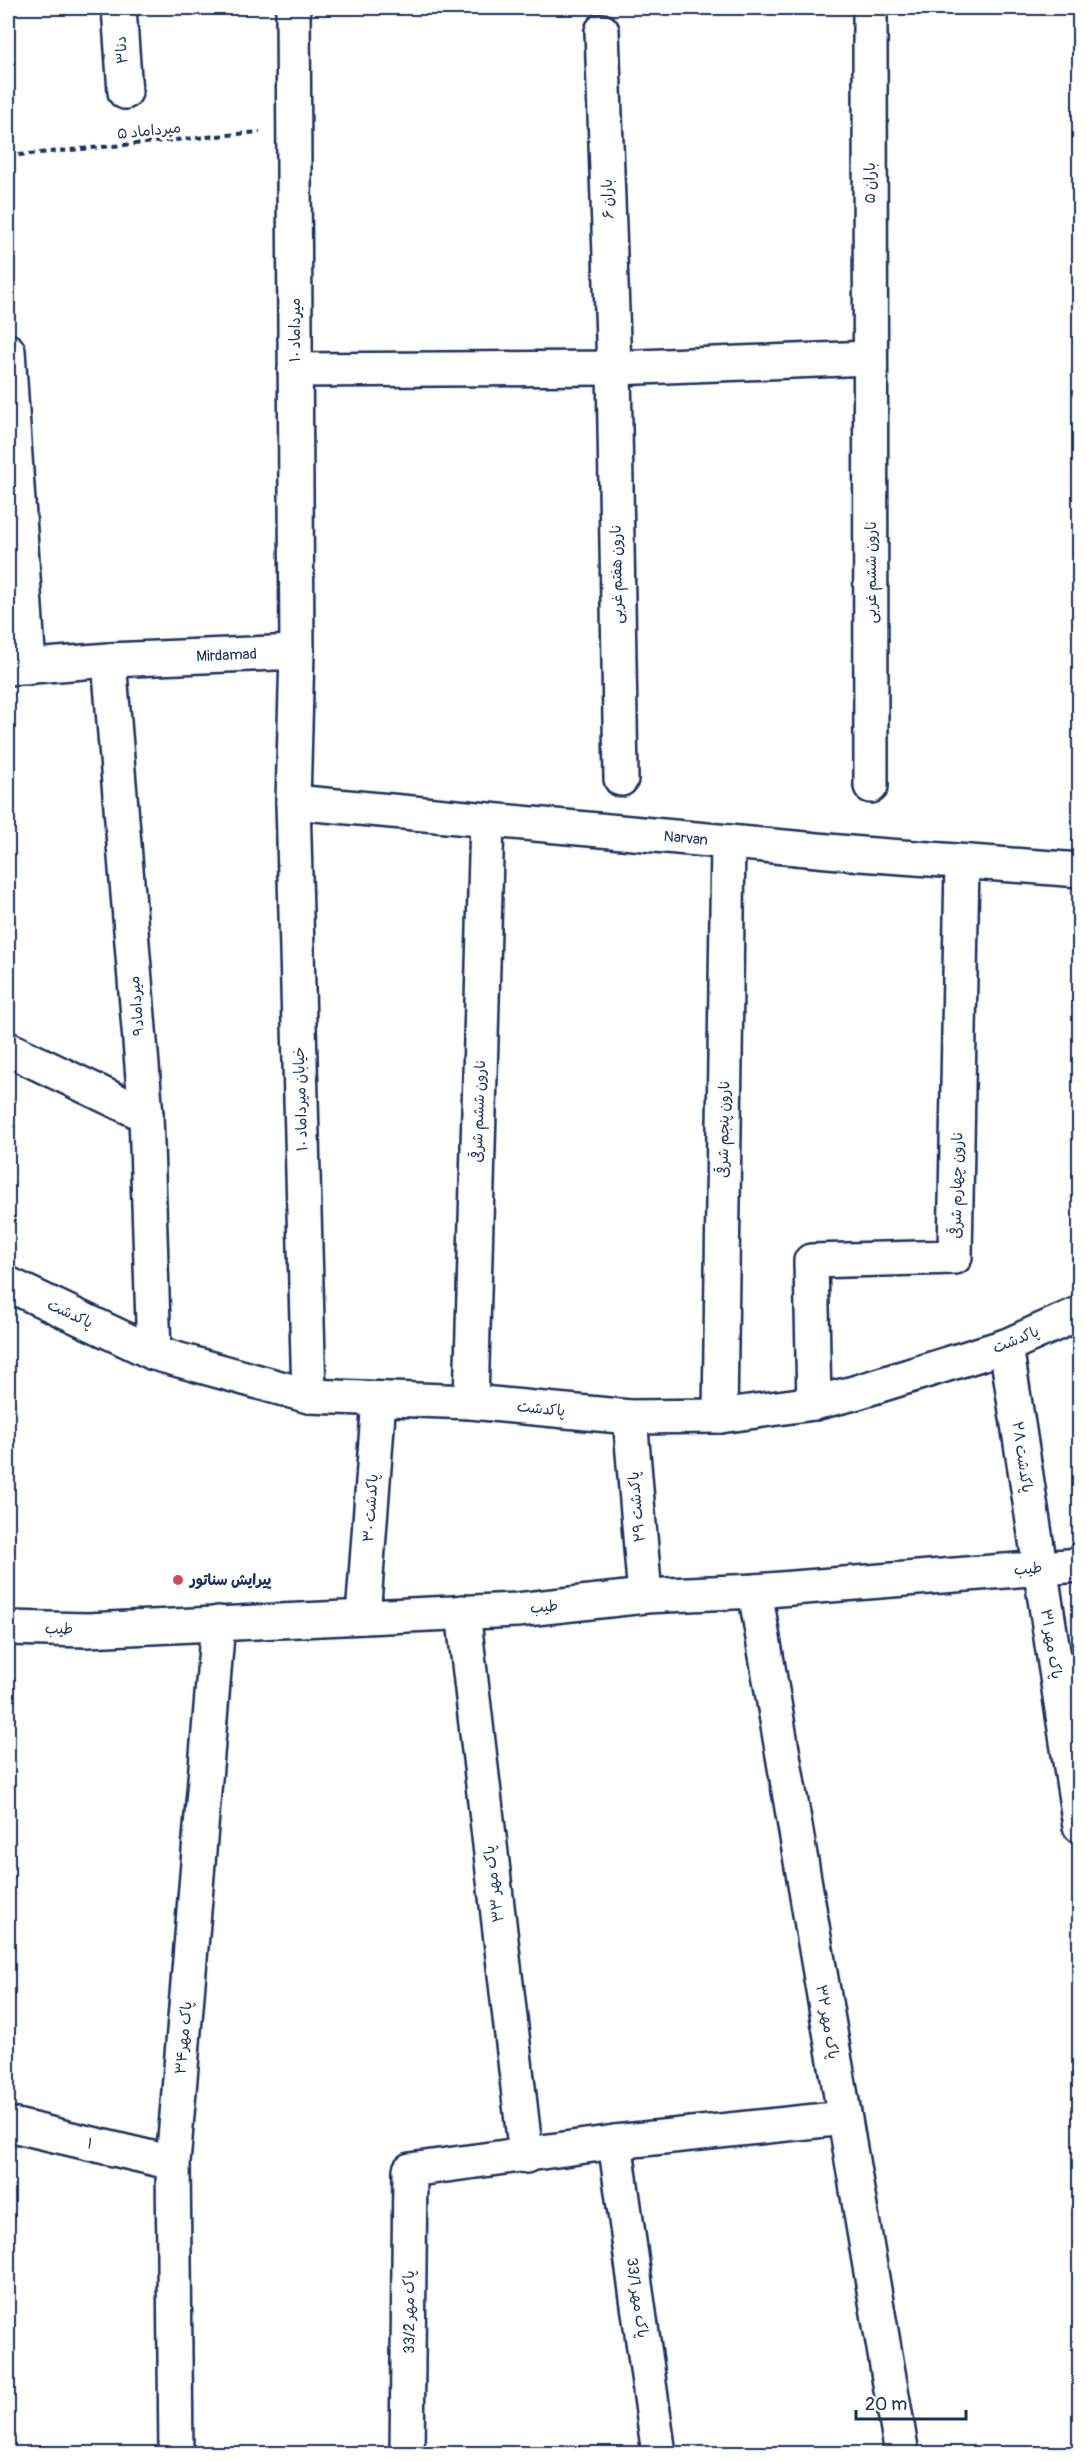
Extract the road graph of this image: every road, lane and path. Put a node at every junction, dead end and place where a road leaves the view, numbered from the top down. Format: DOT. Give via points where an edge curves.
graph roads {
  1 [pos="119,8"];
  2 [pos="293,8"];
  3 [pos="870,8"];
  4 [pos="603,31"];
  5 [pos="125,93"];
  6 [pos="294,129"];
  7 [pos="8,156"];
  8 [pos="8,351"];
  9 [pos="870,358"];
  10 [pos="614,368"];
  11 [pos="295,370"];
  12 [pos="297,652"];
  13 [pos="109,660"];
  14 [pos="18,668"];
  15 [pos="621,779"];
  16 [pos="871,786"];
  17 [pos="293,802"];
  18 [pos="487,820"];
  19 [pos="728,842"];
  20 [pos="962,862"];
  21 [pos="1080,870"];
  22 [pos="8,1049"];
  23 [pos="146,1115"];
  24 [pos="8,1284"];
  25 [pos="1080,1313"];
  26 [pos="1006,1346"];
  27 [pos="154,1353"];
  28 [pos="309,1396"];
  29 [pos="379,1399"];
  30 [pos="471,1402"];
  31 [pos="814,1403"];
  32 [pos="720,1416"];
  33 [pos="630,1418"];
  34 [pos="1080,1565"];
  35 [pos="1039,1568"];
  36 [pos="755,1590"];
  37 [pos="645,1596"];
  38 [pos="463,1612"];
  39 [pos="363,1617"];
  40 [pos="218,1623"];
  41 [pos="8,1628"];
  42 [pos="1080,1826"];
  43 [pos="844,2118"];
  44 [pos="8,2124"];
  45 [pos="615,2142"];
  46 [pos="526,2156"];
  47 [pos="173,2163"];
  48 [pos="176,2454"];
  49 [pos="407,2454"];
  50 [pos="659,2454"];
  51 [pos="902,2454"];
  1 -- 5 [label="street, دنا۳"];
  2 -- 6 [label="street, میرداماد ۱۰"];
  3 -- 9 [label="street, باران ۵"];
  4 -- 10 [label="street, باران ۶"];
  6 -- 7 [label="path, میرداماد ۵"];
  6 -- 11 [label="street, میرداماد ۱۰"];
  8 -- 14 [label="street"];
  9 -- 10 [label="street"];
  9 -- 16 [label="street, نارون ششم غربی"];
  10 -- 11 [label="street"];
  10 -- 15 [label="street, نارون هفتم غربی"];
  11 -- 12 [label="street, میرداماد ۱۰"];
  12 -- 13 [label="street, Mirdamad"];
  12 -- 17 [label="street"];
  13 -- 14 [label="street, Mirdamad"];
  13 -- 23 [label="street, میرداماد۹"];
  17 -- 18 [label="street, Narvan"];
  17 -- 28 [label="street, ۱۰ خیابان میرداماد"];
  18 -- 19 [label="street, Narvan"];
  18 -- 30 [label="street, نارون ششم شرقی"];
  19 -- 20 [label="street, Narvan"];
  19 -- 32 [label="street, نارون پنجم شرقی"];
  20 -- 21 [label="street, Narvan"];
  20 -- 31 [label="street, نارون چهارم شرقی" via="955,1257 811,1261"];
  22 -- 23 [label="street"];
  23 -- 27 [label="street, میرداماد۹"];
  24 -- 27 [label="street, پاکدشت"];
  25 -- 26 [label="street, پاکدشت"];
  26 -- 31 [label="street, پاکدشت"];
  26 -- 35 [label="street, پاکدشت ۲۸"];
  27 -- 28 [label="street, پاکدشت"];
  28 -- 29 [label="street, پاکدشت"];
  29 -- 30 [label="street, پاکدشت"];
  29 -- 39 [label="street, پاکدشت ۳۰"];
  30 -- 33 [label="street, پاکدشت"];
  31 -- 32 [label="street, پاکدشت"];
  32 -- 33 [label="street, پاکدشت"];
  33 -- 37 [label="street, پاکدشت ۲۹"];
  34 -- 35 [label="street, طیب"];
  35 -- 36 [label="street, طیب"];
  35 -- 42 [label="street, پاک مهر ۳۱"];
  36 -- 37 [label="street, طیب"];
  36 -- 43 [label="street, پاک مهر ۳۲"];
  37 -- 38 [label="street, طیب"];
  38 -- 39 [label="street, طیب"];
  38 -- 46 [label="street, پاک مهر ۳۳"];
  39 -- 40 [label="street, طیب"];
  40 -- 41 [label="street, طیب" via="87,1630"];
  40 -- 47 [label="street, پاک مهر۳۴"];
  43 -- 45 [label="street"];
  43 -- 51 [label="street, پاک مهر ۳۲"];
  44 -- 47 [label="street, ۱"];
  45 -- 46 [label="street"];
  45 -- 50 [label="street, پاک مهر 33/1"];
  46 -- 49 [label="street, پاک مهر 33/2" via="410,2170"];
  47 -- 48 [label="street, پاک مهر۳۴"];
}
